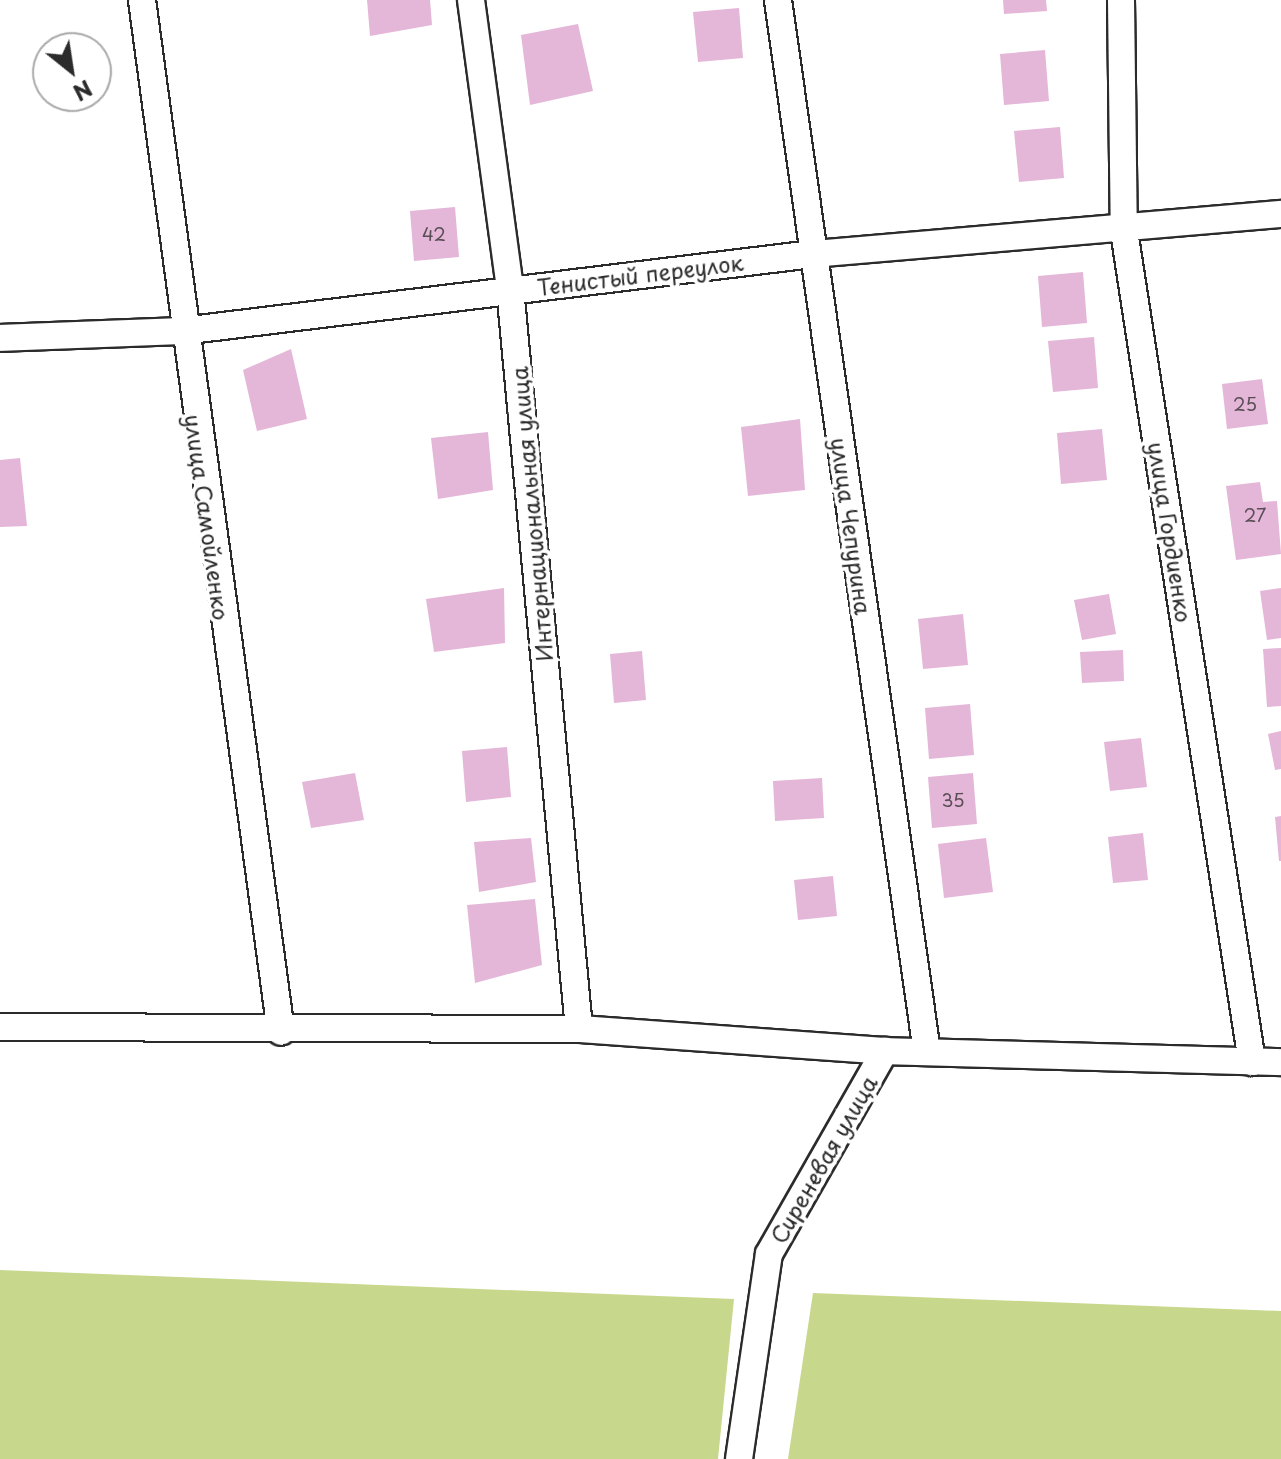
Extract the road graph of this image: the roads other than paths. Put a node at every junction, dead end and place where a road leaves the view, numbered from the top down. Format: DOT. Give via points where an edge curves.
graph roads {
  1 [pos="142,0"];
  2 [pos="471,0"];
  3 [pos="778,0"];
  4 [pos="1121,0"];
  5 [pos="1281,214"];
  6 [pos="1124,231"];
  7 [pos="813,254"];
  8 [pos="510,288"];
  9 [pos="182,331"];
  10 [pos="0,338"];
  11 [pos="0,1027"];
  12 [pos="579,1029"];
  13 [pos="281,1032"];
  14 [pos="885,1051"];
  15 [pos="927,1052"];
  16 [pos="1252,1062"];
  17 [pos="1281,1062"];
  18 [pos="739,1459"];
  1 -- 9 [label="street, улица Самойленко"];
  2 -- 8 [label="street, Интернациональная улица"];
  3 -- 7 [label="street, улица Чепурина"];
  4 -- 6 [label="street, улица Гордиенко"];
  5 -- 6 [label="street, Тенистый переулок"];
  6 -- 7 [label="street, Тенистый переулок"];
  6 -- 16 [label="street, улица Гордиенко"];
  7 -- 8 [label="street, Тенистый переулок"];
  7 -- 15 [label="street, улица Чепурина"];
  8 -- 9 [label="street, Тенистый переулок"];
  8 -- 12 [label="street, Интернациональная улица"];
  9 -- 10 [label="street, Тенистый переулок"];
  9 -- 13 [label="street, улица Самойленко"];
  11 -- 13 [label="street"];
  12 -- 13 [label="street"];
  12 -- 14 [label="street"];
  14 -- 15 [label="street"];
  14 -- 18 [label="street, Сиреневая улица" via="769,1254"];
  15 -- 16 [label="street"];
  16 -- 17 [label="street"];
}
